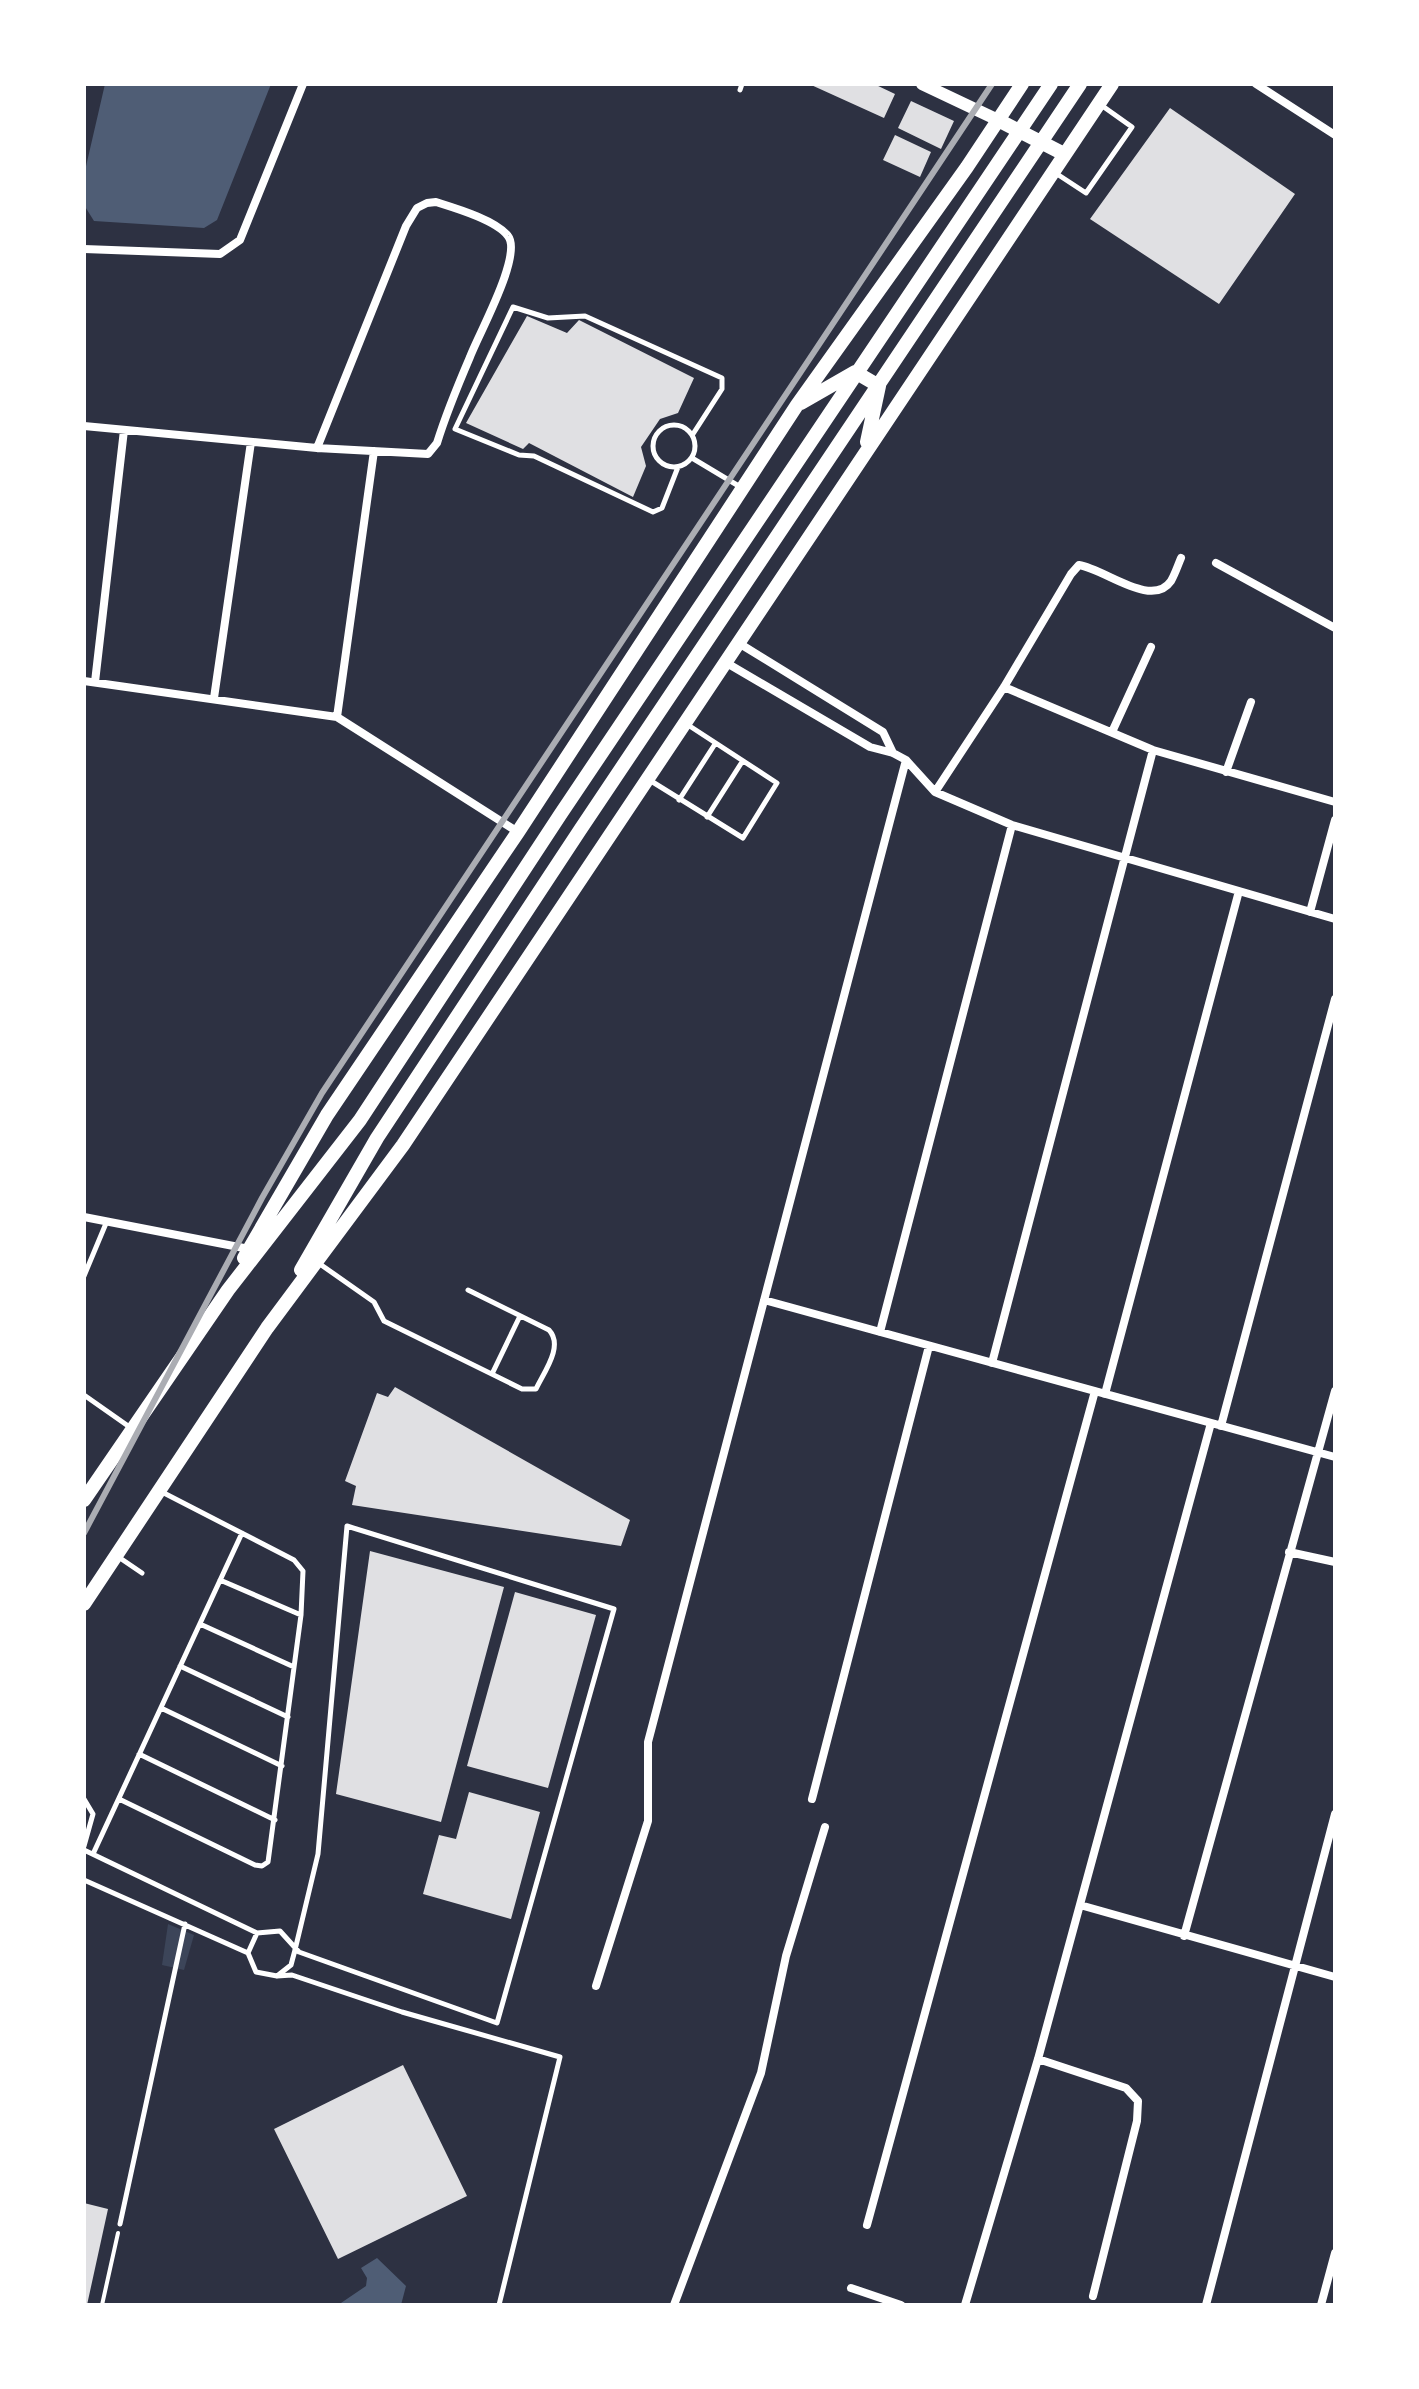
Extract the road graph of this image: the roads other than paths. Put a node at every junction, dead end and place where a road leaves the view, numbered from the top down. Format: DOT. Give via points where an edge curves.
graph roads {
  1 [pos="303,84"];
  2 [pos="922,84"];
  3 [pos="1022,84"];
  4 [pos="1051,84"];
  5 [pos="1080,84"];
  6 [pos="1112,84"];
  7 [pos="1256,84"];
  8 [pos="1099,104"];
  9 [pos="998,120"];
  10 [pos="1335,135"];
  11 [pos="1064,154"];
  12 [pos="1053,171"];
  13 [pos="84,249"];
  14 [pos="797,405"];
  15 [pos="84,426"];
  16 [pos="124,430"];
  17 [pos="693,434"];
  18 [pos="251,442"];
  19 [pos="317,448"];
  20 [pos="374,451"];
  21 [pos="865,451"];
  22 [pos="692,458"];
  23 [pos="678,467"];
  24 [pos="743,488"];
  25 [pos="1181,558"];
  26 [pos="1216,563"];
  27 [pos="1335,628"];
  28 [pos="737,642"];
  29 [pos="1151,647"];
  30 [pos="724,661"];
  31 [pos="84,681"];
  32 [pos="95,682"];
  33 [pos="1004,687"];
  34 [pos="214,698"];
  35 [pos="1251,702"];
  36 [pos="337,717"];
  37 [pos="684,723"];
  38 [pos="1112,732"];
  39 [pos="715,744"];
  40 [pos="1153,750"];
  41 [pos="893,753"];
  42 [pos="906,760"];
  43 [pos="742,762"];
  44 [pos="1226,772"];
  45 [pos="647,779"];
  46 [pos="935,792"];
  47 [pos="679,800"];
  48 [pos="1335,802"];
  49 [pos="707,817"];
  50 [pos="1335,820"];
  51 [pos="1012,825"];
  52 [pos="518,832"];
  53 [pos="1124,857"];
  54 [pos="1239,891"];
  55 [pos="1310,912"];
  56 [pos="1335,919"];
  57 [pos="1335,999"];
  58 [pos="84,1217"];
  59 [pos="107,1221"];
  60 [pos="249,1249"];
  61 [pos="87,1259"];
  62 [pos="317,1262"];
  63 [pos="84,1276"];
  64 [pos="228,1290"];
  65 [pos="468,1290"];
  66 [pos="764,1300"];
  67 [pos="520,1316"];
  68 [pos="267,1328"];
  69 [pos="880,1332"];
  70 [pos="929,1346"];
  71 [pos="992,1363"];
  72 [pos="492,1374"];
  73 [pos="1095,1391"];
  74 [pos="1335,1391"];
  75 [pos="1105,1394"];
  76 [pos="84,1395"];
  77 [pos="1216,1424"];
  78 [pos="132,1428"];
  79 [pos="1318,1452"];
  80 [pos="1335,1457"];
  81 [pos="160,1490"];
  82 [pos="84,1500"];
  83 [pos="242,1533"];
  84 [pos="1289,1552"];
  85 [pos="116,1556"];
  86 [pos="1335,1562"];
  87 [pos="142,1573"];
  88 [pos="220,1580"];
  89 [pos="84,1604"];
  90 [pos="301,1615"];
  91 [pos="200,1624"];
  92 [pos="180,1666"];
  93 [pos="294,1667"];
  94 [pos="161,1708"];
  95 [pos="288,1717"];
  96 [pos="139,1754"];
  97 [pos="282,1766"];
  98 [pos="84,1799"];
  99 [pos="119,1799"];
  100 [pos="812,1799"];
  101 [pos="1335,1814"];
  102 [pos="275,1820"];
  103 [pos="825,1827"];
  104 [pos="84,1848"];
  105 [pos="93,1854"];
  106 [pos="84,1880"];
  107 [pos="1080,1905"];
  108 [pos="185,1924"];
  109 [pos="257,1933"];
  110 [pos="1184,1936"];
  111 [pos="295,1950"];
  112 [pos="248,1953"];
  113 [pos="1294,1966"];
  114 [pos="277,1976"];
  115 [pos="1335,1977"];
  116 [pos="596,1986"];
  117 [pos="1038,2059"];
  118 [pos="120,2224"];
  119 [pos="867,2225"];
  120 [pos="1335,2253"];
  121 [pos="851,2288"];
  122 [pos="1093,2296"];
  123 [pos="499,2305"];
  124 [pos="674,2305"];
  125 [pos="901,2305"];
  126 [pos="965,2305"];
  127 [pos="1206,2305"];
  128 [pos="1321,2305"];
  1 -- 13 [label="street" via="240,240 220,254"];
  2 -- 9 [label="street"];
  3 -- 9 [label="main road"];
  4 -- 64 [label="main road" via="360,1120"];
  5 -- 68 [label="main road" via="377,1138"];
  6 -- 8 [label="main road"];
  7 -- 10 [label="street"];
  8 -- 11 [label="main road"];
  8 -- 12 [label="lane" via="1132,127 1086,193"];
  9 -- 11 [label="main road"];
  9 -- 14 [label="main road"];
  11 -- 12 [label="main road"];
  12 -- 21 [label="main road"];
  14 -- 21 [label="main road" via="855,372 879,386"];
  14 -- 24 [label="main road"];
  15 -- 16 [label="street"];
  16 -- 18 [label="street"];
  16 -- 32 [label="street"];
  17 -- 22 [label="lane"];
  17 -- 23 [label="lane" via="671,424 657,433 656,458"];
  17 -- 23 [label="lane" via="722,389 722,378 585,316 548,318 513,307 455,429 534,456 653,512 662,508"];
  18 -- 19 [label="street"];
  18 -- 34 [label="street"];
  19 -- 20 [label="street"];
  19 -- 20 [label="street" via="406,226 417,208 436,202 508,235 509,259 432,451"];
  20 -- 36 [label="street"];
  21 -- 28 [label="main road"];
  22 -- 23 [label="lane"];
  22 -- 24 [label="lane"];
  24 -- 52 [label="main road"];
  25 -- 33 [label="street" via="1171,582 1160,591 1147,592 1079,565"];
  26 -- 27 [label="street"];
  28 -- 30 [label="main road"];
  28 -- 41 [label="street" via="883,732"];
  29 -- 38 [label="street"];
  30 -- 37 [label="main road"];
  30 -- 41 [label="street" via="870,747"];
  31 -- 32 [label="street"];
  32 -- 34 [label="street"];
  33 -- 38 [label="street"];
  33 -- 46 [label="street"];
  34 -- 36 [label="street"];
  35 -- 44 [label="street"];
  36 -- 52 [label="street"];
  37 -- 39 [label="lane"];
  37 -- 45 [label="main road"];
  38 -- 40 [label="street"];
  39 -- 43 [label="lane"];
  39 -- 47 [label="lane"];
  40 -- 44 [label="street"];
  40 -- 53 [label="street"];
  41 -- 42 [label="street"];
  42 -- 46 [label="street"];
  42 -- 66 [label="street"];
  43 -- 49 [label="lane"];
  43 -- 49 [label="lane" via="777,783 743,838"];
  44 -- 48 [label="street"];
  45 -- 47 [label="lane"];
  45 -- 62 [label="main road" via="403,1145"];
  46 -- 51 [label="street"];
  47 -- 49 [label="lane"];
  50 -- 55 [label="street"];
  51 -- 53 [label="street"];
  51 -- 69 [label="street"];
  52 -- 60 [label="main road" via="327,1115"];
  53 -- 54 [label="street"];
  53 -- 71 [label="street"];
  54 -- 55 [label="street"];
  54 -- 75 [label="street"];
  55 -- 56 [label="street"];
  57 -- 77 [label="street"];
  58 -- 59 [label="street"];
  59 -- 60 [label="street"];
  59 -- 61 [label="lane"];
  60 -- 64 [label="main road"];
  61 -- 63 [label="lane"];
  62 -- 68 [label="main road"];
  62 -- 72 [label="lane" via="374,1302 384,1321"];
  64 -- 78 [label="main road"];
  65 -- 67 [label="lane"];
  66 -- 69 [label="street"];
  66 -- 116 [label="street" via="648,1742 648,1821"];
  67 -- 72 [label="lane"];
  67 -- 72 [label="lane" via="549,1330 557,1345 536,1389 522,1389"];
  68 -- 81 [label="main road"];
  69 -- 70 [label="street"];
  70 -- 71 [label="street"];
  70 -- 100 [label="street"];
  71 -- 73 [label="street"];
  73 -- 75 [label="street"];
  73 -- 119 [label="street"];
  74 -- 79 [label="street"];
  75 -- 77 [label="street"];
  76 -- 78 [label="lane"];
  77 -- 79 [label="street"];
  77 -- 107 [label="street"];
  78 -- 82 [label="main road"];
  79 -- 80 [label="street"];
  79 -- 84 [label="street"];
  81 -- 83 [label="lane"];
  81 -- 85 [label="main road"];
  83 -- 88 [label="lane"];
  83 -- 90 [label="lane" via="294,1560 303,1571"];
  84 -- 86 [label="street"];
  84 -- 110 [label="street"];
  85 -- 87 [label="lane"];
  85 -- 89 [label="main road"];
  88 -- 90 [label="lane"];
  88 -- 91 [label="lane"];
  90 -- 93 [label="lane"];
  91 -- 92 [label="lane"];
  91 -- 93 [label="lane"];
  92 -- 94 [label="lane"];
  92 -- 95 [label="lane"];
  93 -- 95 [label="lane"];
  94 -- 96 [label="lane"];
  94 -- 97 [label="lane"];
  95 -- 97 [label="lane"];
  96 -- 99 [label="lane"];
  96 -- 102 [label="lane"];
  97 -- 102 [label="lane"];
  98 -- 104 [label="lane" via="93,1814"];
  99 -- 102 [label="lane" via="262,1866 268,1862"];
  99 -- 105 [label="lane"];
  101 -- 113 [label="street"];
  103 -- 124 [label="street" via="786,1956 761,2073"];
  104 -- 105 [label="lane"];
  105 -- 109 [label="lane"];
  106 -- 108 [label="lane"];
  107 -- 110 [label="street"];
  107 -- 117 [label="street"];
  108 -- 112 [label="lane"];
  108 -- 118 [label="lane"];
  109 -- 111 [label="lane" via="280,1931"];
  109 -- 112 [label="lane"];
  110 -- 113 [label="street"];
  111 -- 111 [label="lane" via="497,2023 614,1609 347,1526 318,1854"];
  111 -- 114 [label="lane" via="291,1965"];
  112 -- 114 [label="lane" via="256,1972"];
  113 -- 115 [label="street"];
  113 -- 127 [label="street"];
  114 -- 123 [label="lane" via="292,1975 560,2057"];
  117 -- 122 [label="street" via="1126,2088 1138,2101"];
  117 -- 126 [label="street"];
  120 -- 128 [label="street"];
  121 -- 125 [label="street"];
}
